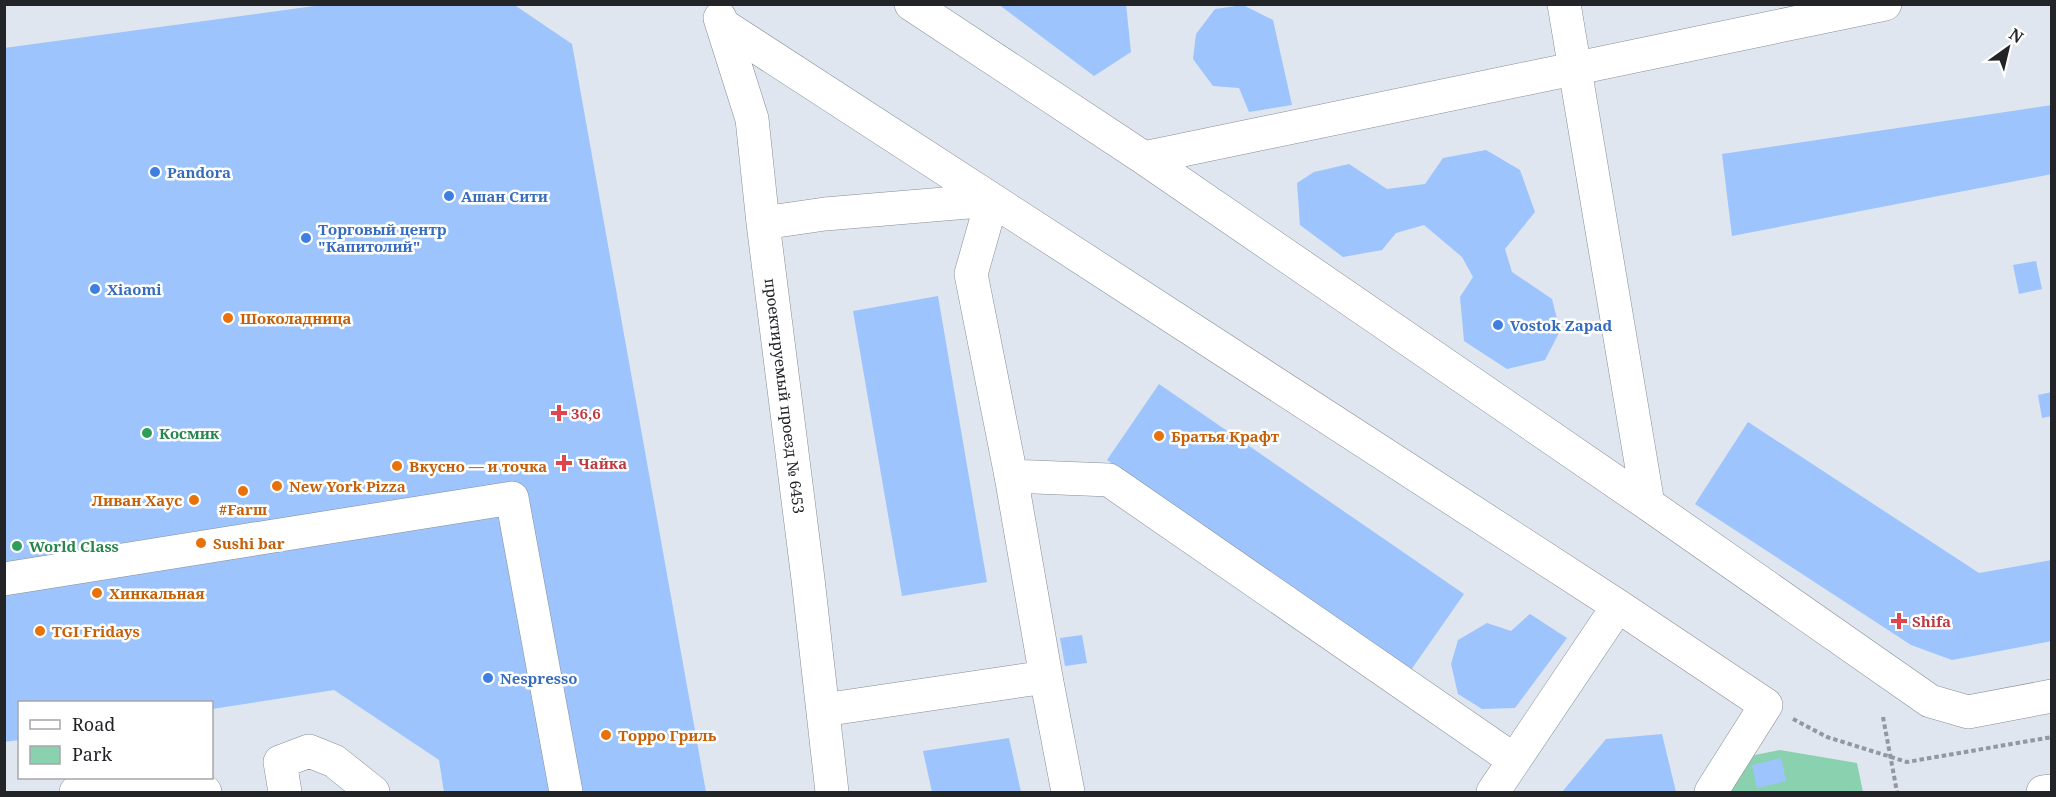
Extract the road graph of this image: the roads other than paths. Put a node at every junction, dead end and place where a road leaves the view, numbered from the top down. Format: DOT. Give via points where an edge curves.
graph roads {
  1 [pos="911,4"];
  2 [pos="1564,4"];
  3 [pos="1885,4"];
  4 [pos="1841,9"];
  5 [pos="718,15"];
  6 [pos="1576,69"];
  7 [pos="1144,158"];
  8 [pos="992,200"];
  9 [pos="763,222"];
  10 [pos="1011,476"];
  11 [pos="1648,504"];
  12 [pos="4,579"];
  13 [pos="1618,606"];
  14 [pos="1046,677"];
  15 [pos="2052,696"];
  16 [pos="823,710"];
  17 [pos="1514,760"];
  18 [pos="2052,791"];
  19 [pos="76,792"];
  20 [pos="205,792"];
  21 [pos="285,792"];
  22 [pos="373,792"];
  23 [pos="566,792"];
  24 [pos="832,792"];
  25 [pos="1068,792"];
  26 [pos="1492,792"];
  27 [pos="1711,792"];
  28 [pos="2043,792"];
  1 -- 7 [label="street"];
  2 -- 6 [label="street"];
  3 -- 4 [label="street"];
  4 -- 6 [label="street"];
  5 -- 8 [label="street"];
  5 -- 9 [label="street, проектируемый проезд № 6453" via="752,119"];
  6 -- 7 [label="street"];
  6 -- 11 [label="street"];
  7 -- 11 [label="street"];
  8 -- 9 [label="street"];
  8 -- 10 [label="street" via="971,274"];
  8 -- 13 [label="street"];
  9 -- 16 [label="street, проектируемый проезд № 6453"];
  10 -- 14 [label="street"];
  10 -- 17 [label="street" via="1109,480"];
  11 -- 15 [label="street" via="1930,701 1968,712"];
  12 -- 23 [label="street" via="512,498"];
  13 -- 17 [label="street"];
  13 -- 27 [label="street" via="1766,705"];
  14 -- 16 [label="street"];
  14 -- 25 [label="street"];
  16 -- 24 [label="street, проектируемый проезд № 6453"];
  17 -- 26 [label="street"];
  18 -- 28 [label="street"];
  19 -- 20 [label="street" via="123,785 196,787"];
  21 -- 22 [label="street" via="280,762 309,751 334,761"];
}
